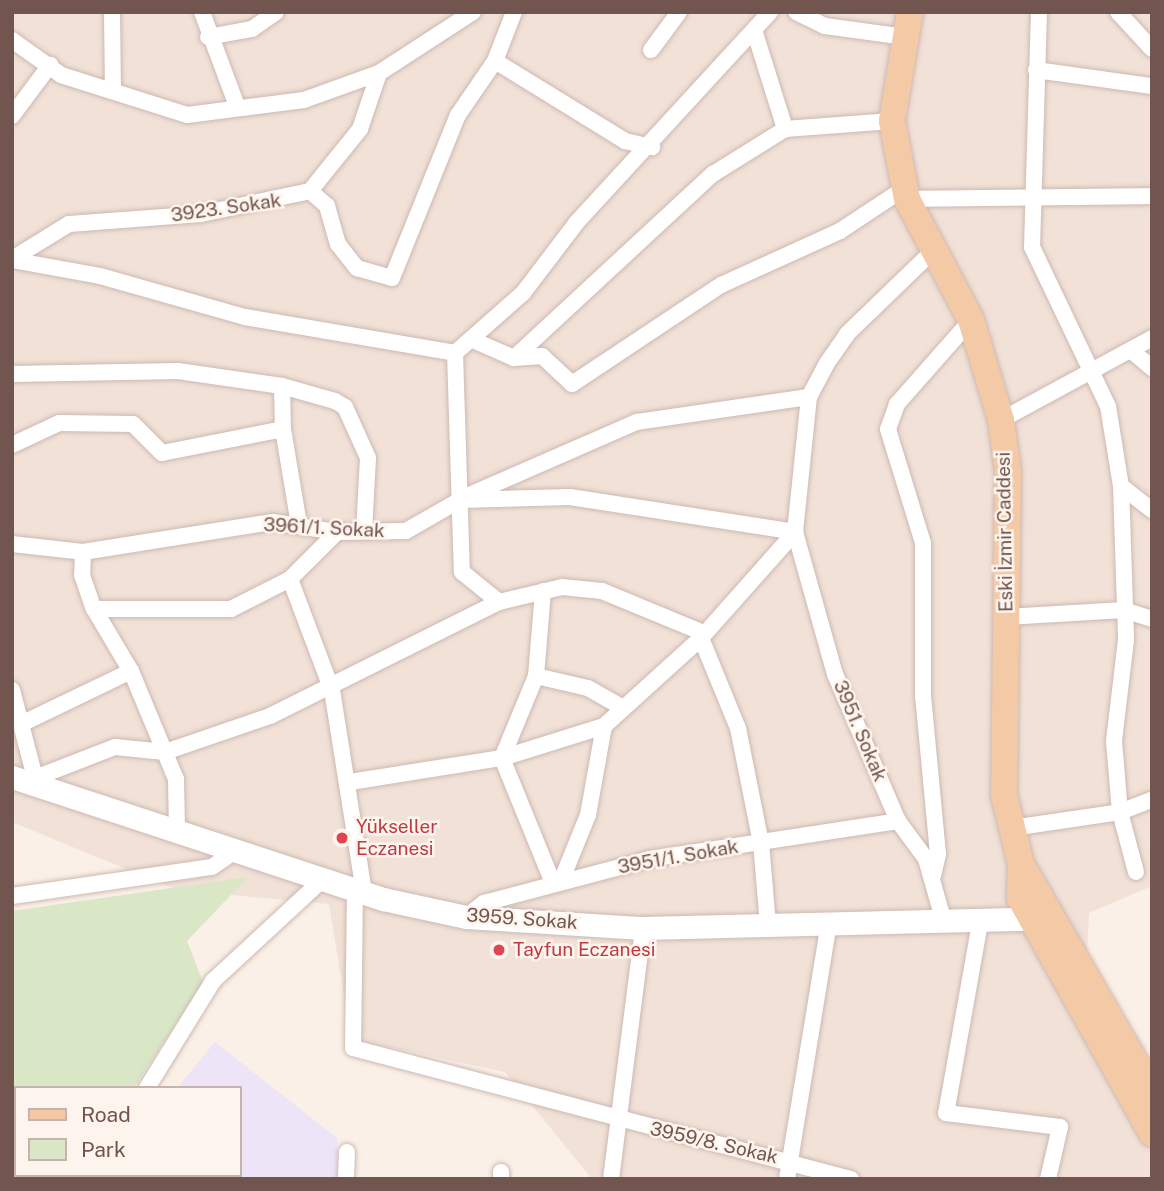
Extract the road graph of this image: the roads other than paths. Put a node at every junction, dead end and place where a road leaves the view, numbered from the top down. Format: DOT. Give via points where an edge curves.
graph roads {
  1 [pos="112,12"];
  2 [pos="202,12"];
  3 [pos="276,12"];
  4 [pos="472,12"];
  5 [pos="514,12"];
  6 [pos="679,12"];
  7 [pos="770,12"];
  8 [pos="796,12"];
  9 [pos="1039,12"];
  10 [pos="1118,12"];
  11 [pos="907,25"];
  12 [pos="755,33"];
  13 [pos="208,37"];
  14 [pos="12,40"];
  15 [pos="1152,49"];
  16 [pos="651,50"];
  17 [pos="495,61"];
  18 [pos="50,65"];
  19 [pos="1036,70"];
  20 [pos="379,73"];
  21 [pos="1152,86"];
  22 [pos="113,90"];
  23 [pos="237,106"];
  24 [pos="12,116"];
  25 [pos="892,121"];
  26 [pos="785,129"];
  27 [pos="652,147"];
  28 [pos="310,191"];
  29 [pos="906,193"];
  30 [pos="1032,193"];
  31 [pos="1152,196"];
  32 [pos="936,248"];
  33 [pos="12,260"];
  34 [pos="971,320"];
  35 [pos="1152,338"];
  36 [pos="473,341"];
  37 [pos="1133,352"];
  38 [pos="455,353"];
  39 [pos="514,358"];
  40 [pos="1089,367"];
  41 [pos="1152,368"];
  42 [pos="12,374"];
  43 [pos="282,386"];
  44 [pos="809,397"];
  45 [pos="1001,420"];
  46 [pos="283,429"];
  47 [pos="12,445"];
  48 [pos="1121,486"];
  49 [pos="460,500"];
  50 [pos="1152,510"];
  51 [pos="299,525"];
  52 [pos="364,531"];
  53 [pos="337,532"];
  54 [pos="795,532"];
  55 [pos="12,544"];
  56 [pos="83,552"];
  57 [pos="289,579"];
  58 [pos="543,591"];
  59 [pos="499,602"];
  60 [pos="94,609"];
  61 [pos="1124,610"];
  62 [pos="1006,617"];
  63 [pos="1152,619"];
  64 [pos="701,635"];
  65 [pos="131,671"];
  66 [pos="536,676"];
  67 [pos="12,690"];
  68 [pos="332,690"];
  69 [pos="623,708"];
  70 [pos="21,724"];
  71 [pos="604,726"];
  72 [pos="164,752"];
  73 [pos="502,758"];
  74 [pos="28,780"];
  75 [pos="350,782"];
  76 [pos="1152,800"];
  77 [pos="1120,812"];
  78 [pos="898,821"];
  79 [pos="1012,828"];
  80 [pos="177,831"];
  81 [pos="761,843"];
  82 [pos="236,850"];
  83 [pos="1136,872"];
  84 [pos="323,879"];
  85 [pos="933,879"];
  86 [pos="558,881"];
  87 [pos="359,891"];
  88 [pos="12,896"];
  89 [pos="466,917"];
  90 [pos="1042,918"];
  91 [pos="829,922"];
  92 [pos="944,922"];
  93 [pos="980,923"];
  94 [pos="768,924"];
  95 [pos="643,928"];
  96 [pos="148,1086"];
  97 [pos="1152,1091"];
  98 [pos="616,1121"];
  99 [pos="1152,1133"];
  100 [pos="346,1152"];
  101 [pos="790,1161"];
  102 [pos="346,1179"];
  103 [pos="611,1179"];
  104 [pos="787,1179"];
  105 [pos="851,1179"];
  106 [pos="1048,1179"];
  1 -- 22 [label="street"];
  2 -- 13 [label="street"];
  3 -- 13 [label="street" via="252,29"];
  4 -- 20 [label="street"];
  5 -- 17 [label="street"];
  6 -- 16 [label="street"];
  7 -- 12 [label="street"];
  8 -- 11 [label="street" via="825,26"];
  9 -- 19 [label="street"];
  10 -- 15 [label="street"];
  11 -- 25 [label="main road, Eski İzmir Caddesi"];
  12 -- 26 [label="street"];
  12 -- 27 [label="street" via="671,118"];
  13 -- 23 [label="street"];
  14 -- 18 [label="street"];
  17 -- 27 [label="street" via="625,141"];
  17 -- 28 [label="street" via="458,115 393,278 357,268 338,244 327,206"];
  18 -- 22 [label="street" via="61,75"];
  18 -- 24 [label="street"];
  19 -- 21 [label="street"];
  19 -- 30 [label="street"];
  20 -- 23 [label="street" via="304,100"];
  20 -- 28 [label="street" via="360,129"];
  22 -- 23 [label="street" via="187,115"];
  25 -- 26 [label="street"];
  25 -- 29 [label="main road, Eski İzmir Caddesi"];
  26 -- 39 [label="street" via="713,174"];
  27 -- 36 [label="street"];
  28 -- 33 [label="street, 3923. Sokak" via="201,214 69,224"];
  29 -- 30 [label="street"];
  29 -- 32 [label="main road, Eski İzmir Caddesi"];
  29 -- 39 [label="street" via="840,231 721,285 572,384 542,356"];
  30 -- 31 [label="street"];
  30 -- 40 [label="street" via="1032,247"];
  32 -- 34 [label="main road, Eski İzmir Caddesi"];
  32 -- 44 [label="street" via="847,334"];
  33 -- 38 [label="street" via="100,276 245,317"];
  34 -- 45 [label="main road, Eski İzmir Caddesi"];
  34 -- 85 [label="street" via="897,404 888,429 923,543 923,696 938,854"];
  35 -- 37 [label="street"];
  36 -- 38 [label="street"];
  36 -- 39 [label="street"];
  37 -- 40 [label="street"];
  37 -- 41 [label="street"];
  38 -- 49 [label="street"];
  40 -- 45 [label="street"];
  40 -- 48 [label="street" via="1108,406"];
  42 -- 43 [label="street" via="178,371"];
  43 -- 46 [label="street"];
  43 -- 52 [label="street" via="345,407 368,458"];
  44 -- 49 [label="street" via="637,422"];
  44 -- 54 [label="street"];
  45 -- 62 [label="main road, Eski İzmir Caddesi" via="1008,472"];
  46 -- 47 [label="street" via="162,453 133,424 59,423"];
  46 -- 51 [label="street"];
  48 -- 50 [label="street"];
  48 -- 61 [label="street"];
  49 -- 52 [label="street, 3961/1. Sokak" via="406,531"];
  49 -- 54 [label="street, 3961/1. Sokak" via="613,500"];
  49 -- 59 [label="street" via="462,572"];
  51 -- 53 [label="street, 3961/1. Sokak"];
  51 -- 56 [label="street, 3961/1. Sokak" via="273,522"];
  52 -- 53 [label="street, 3961/1. Sokak"];
  53 -- 57 [label="street"];
  54 -- 64 [label="street"];
  54 -- 78 [label="street, 3951. Sokak" via="835,674"];
  55 -- 56 [label="street, 3961/1. Sokak"];
  56 -- 60 [label="street" via="82,575"];
  57 -- 60 [label="street" via="231,609"];
  57 -- 68 [label="street"];
  58 -- 59 [label="street"];
  58 -- 64 [label="street" via="602,591"];
  58 -- 66 [label="street"];
  59 -- 68 [label="street"];
  60 -- 65 [label="street"];
  61 -- 62 [label="street"];
  61 -- 63 [label="street"];
  61 -- 77 [label="street" via="1114,741"];
  62 -- 79 [label="main road, Eski İzmir Caddesi" via="1004,795"];
  64 -- 69 [label="street"];
  64 -- 81 [label="street" via="738,728"];
  65 -- 70 [label="street"];
  65 -- 72 [label="street"];
  66 -- 69 [label="street" via="588,688"];
  66 -- 73 [label="street"];
  67 -- 70 [label="street"];
  68 -- 72 [label="street"];
  68 -- 75 [label="street"];
  69 -- 71 [label="street"];
  70 -- 74 [label="street"];
  71 -- 73 [label="street"];
  71 -- 86 [label="street" via="588,815"];
  72 -- 74 [label="street" via="115,747"];
  72 -- 80 [label="street" via="176,779"];
  73 -- 75 [label="street"];
  73 -- 86 [label="street"];
  74 -- 80 [label="street, 3959. Sokak"];
  75 -- 87 [label="street"];
  76 -- 77 [label="street"];
  77 -- 79 [label="street"];
  77 -- 83 [label="street"];
  78 -- 81 [label="street, 3951/1. Sokak"];
  78 -- 85 [label="street, 3951. Sokak"];
  79 -- 90 [label="main road, Eski İzmir Caddesi" via="1021,864 1020,898"];
  80 -- 82 [label="street, 3959. Sokak"];
  81 -- 86 [label="street, 3951/1. Sokak"];
  81 -- 94 [label="street"];
  82 -- 84 [label="street, 3959. Sokak"];
  82 -- 88 [label="street" via="212,867"];
  84 -- 87 [label="street, 3959. Sokak"];
  84 -- 96 [label="street" via="213,981"];
  85 -- 92 [label="street, 3951. Sokak"];
  86 -- 89 [label="street, 3951/1. Sokak" via="484,903"];
  87 -- 89 [label="street, 3959. Sokak"];
  87 -- 98 [label="street, 3959/8. Sokak" via="353,1048"];
  89 -- 95 [label="street, 3959. Sokak"];
  90 -- 93 [label="street, 3959. Sokak"];
  90 -- 97 [label="main road, Eski İzmir Caddesi"];
  90 -- 99 [label="main road, Eski İzmir Caddesi"];
  91 -- 92 [label="street, 3959. Sokak"];
  91 -- 94 [label="street, 3959. Sokak"];
  91 -- 101 [label="street"];
  92 -- 93 [label="street, 3959. Sokak"];
  93 -- 106 [label="street" via="946,1113 1060,1126"];
  94 -- 95 [label="street, 3959. Sokak"];
  95 -- 98 [label="street"];
  98 -- 101 [label="street, 3959/8. Sokak"];
  98 -- 103 [label="street"];
  100 -- 102 [label="street"];
  101 -- 104 [label="street"];
  101 -- 105 [label="street, 3959/8. Sokak"];
}
